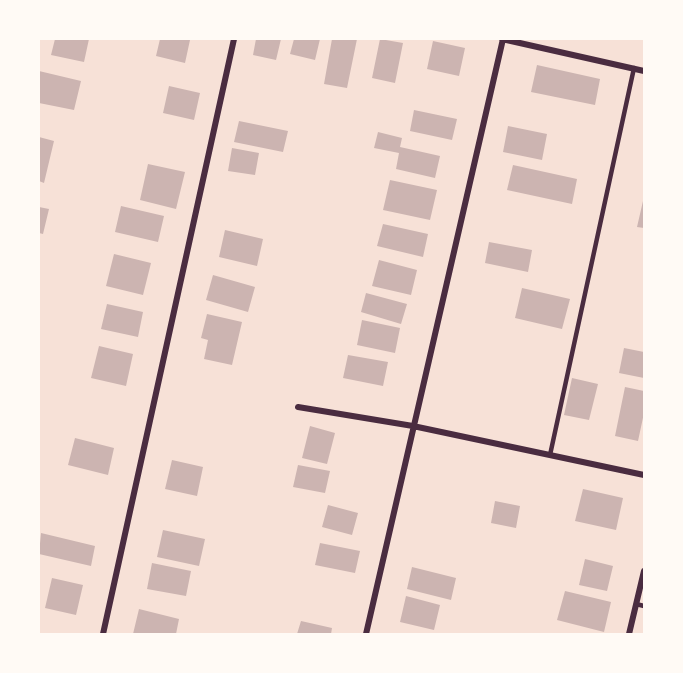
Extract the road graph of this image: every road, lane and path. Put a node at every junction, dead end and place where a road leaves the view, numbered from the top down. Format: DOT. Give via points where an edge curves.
graph roads {
  1 [pos="234,39"];
  2 [pos="503,39"];
  3 [pos="634,68"];
  4 [pos="644,70"];
  5 [pos="298,407"];
  6 [pos="413,426"];
  7 [pos="550,455"];
  8 [pos="644,475"];
  9 [pos="644,571"];
  10 [pos="636,604"];
  11 [pos="644,606"];
  12 [pos="103,634"];
  13 [pos="366,634"];
  14 [pos="629,634"];
  1 -- 12 [label="street"];
  2 -- 3 [label="street"];
  2 -- 6 [label="street"];
  3 -- 4 [label="street"];
  3 -- 7 [label="lane"];
  5 -- 6 [label="street"];
  6 -- 7 [label="street"];
  6 -- 13 [label="street"];
  7 -- 8 [label="street"];
  9 -- 10 [label="street"];
  10 -- 11 [label="lane"];
  10 -- 14 [label="street"];
}
